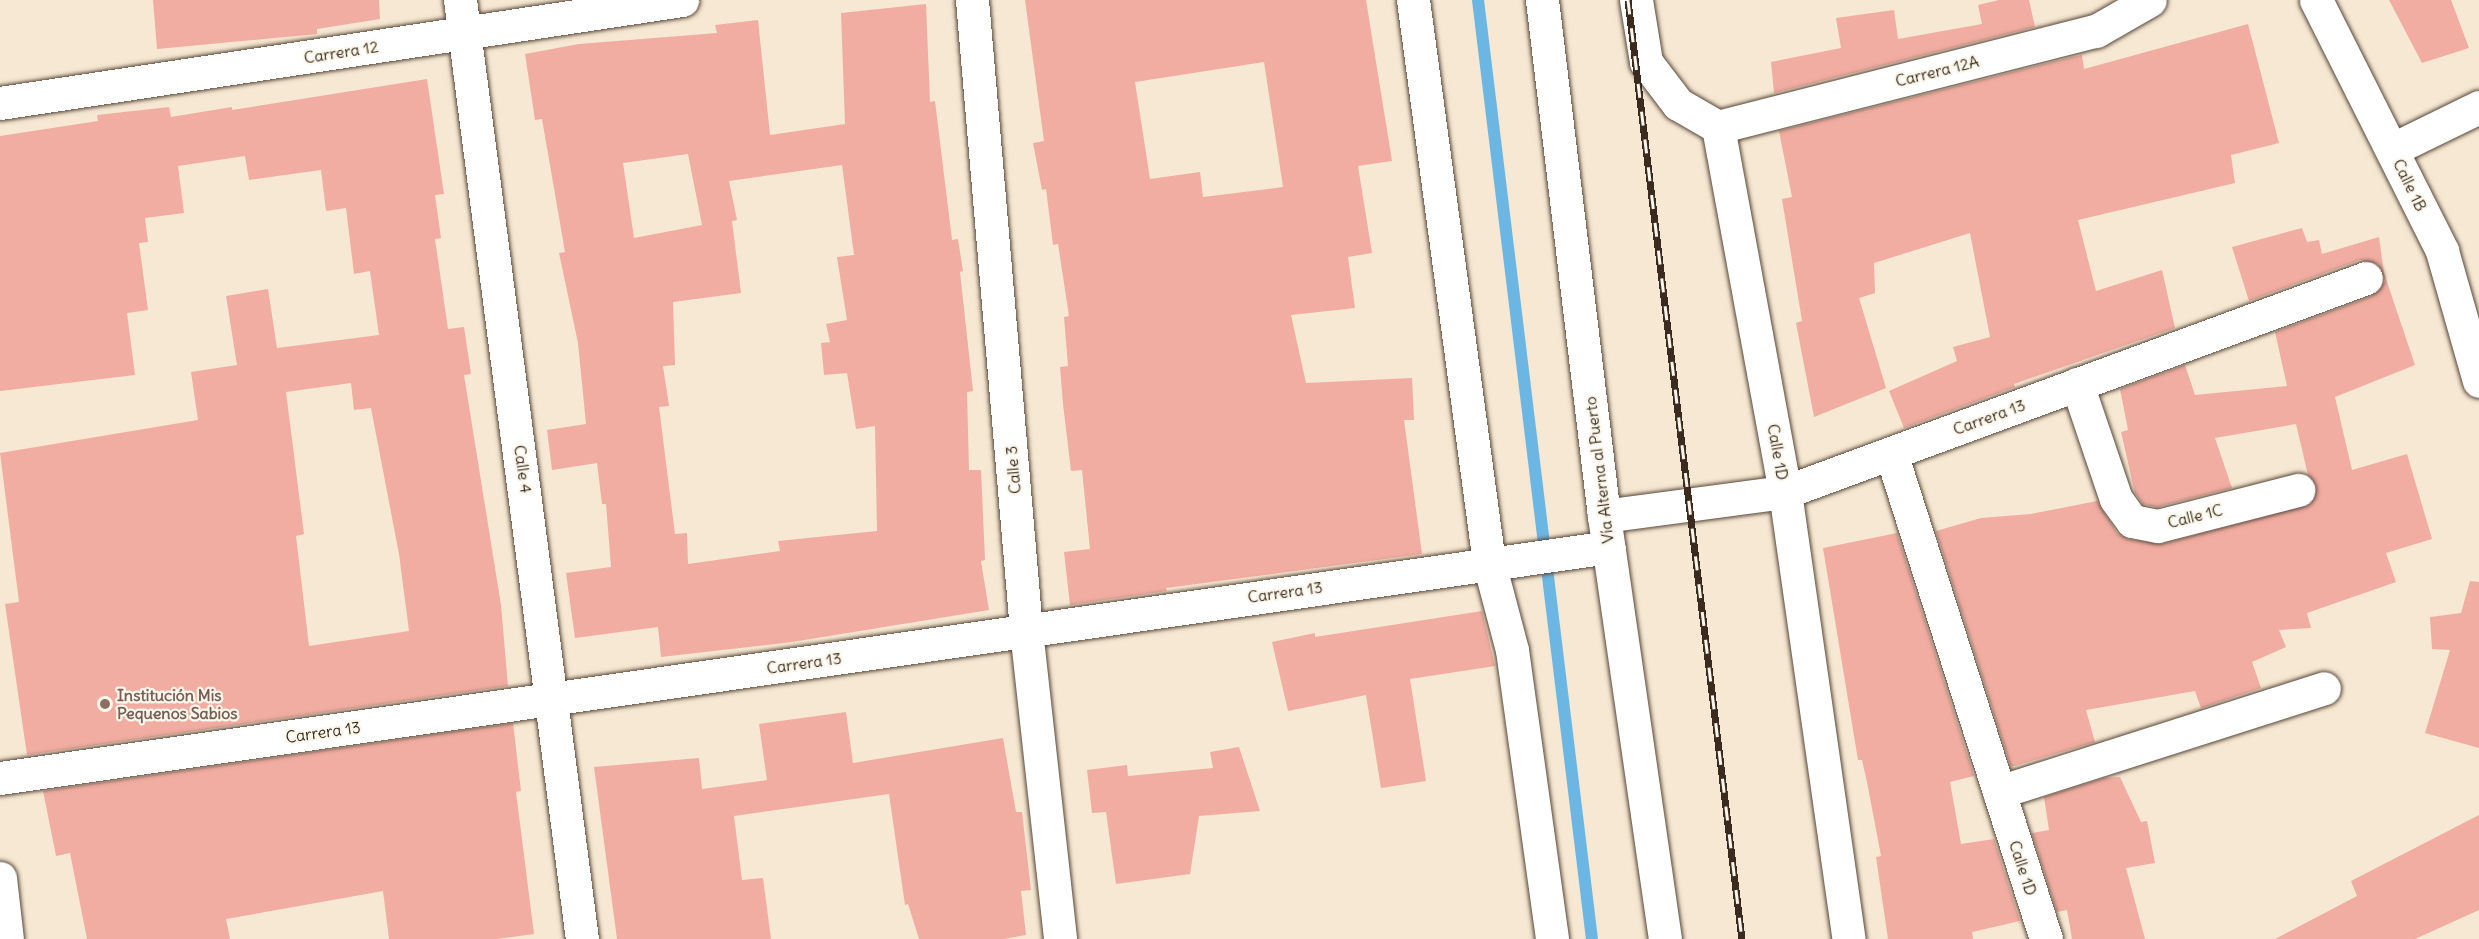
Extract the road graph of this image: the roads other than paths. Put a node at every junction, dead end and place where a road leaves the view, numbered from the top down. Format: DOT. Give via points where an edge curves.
graph roads {
  1 [pos="460,0"];
  2 [pos="681,0"];
  3 [pos="972,0"];
  4 [pos="1413,0"];
  5 [pos="1542,0"];
  6 [pos="1636,0"];
  7 [pos="2151,0"];
  8 [pos="2316,0"];
  9 [pos="464,33"];
  10 [pos="0,103"];
  11 [pos="2479,107"];
  12 [pos="1718,127"];
  13 [pos="2393,149"];
  14 [pos="2366,278"];
  15 [pos="2479,381"];
  16 [pos="2077,384"];
  17 [pos="1891,453"];
  18 [pos="2298,490"];
  19 [pos="1785,492"];
  20 [pos="1606,532"];
  21 [pos="1503,561"];
  22 [pos="1026,630"];
  23 [pos="2324,688"];
  24 [pos="553,699"];
  25 [pos="0,778"];
  26 [pos="1999,792"];
  27 [pos="0,878"];
  28 [pos="6,939"];
  29 [pos="582,939"];
  30 [pos="1060,939"];
  31 [pos="1552,939"];
  32 [pos="1665,939"];
  33 [pos="1849,939"];
  34 [pos="2046,939"];
  1 -- 9 [label="street, Calle 4"];
  2 -- 9 [label="street, Carrera 12"];
  3 -- 22 [label="street, Calle 3"];
  4 -- 21 [label="street"];
  5 -- 20 [label="street, Vía Alterna al Puerto"];
  6 -- 12 [label="street" via="1646,62 1678,104"];
  7 -- 12 [label="street, Carrera 12A" via="2096,31"];
  8 -- 13 [label="street, Calle 1B"];
  9 -- 10 [label="street, Carrera 12"];
  9 -- 24 [label="street, Calle 4"];
  11 -- 13 [label="street"];
  12 -- 19 [label="street, Calle 1D"];
  13 -- 15 [label="street, Calle 1B" via="2442,251"];
  14 -- 16 [label="street, Carrera 13"];
  16 -- 17 [label="street, Carrera 13"];
  16 -- 18 [label="street, Calle 1C" via="2116,499 2132,520 2158,526"];
  17 -- 19 [label="street, Carrera 13"];
  17 -- 26 [label="street, Calle 1D"];
  19 -- 20 [label="street, Carrera 13"];
  19 -- 33 [label="street, Calle 1D"];
  20 -- 21 [label="street, Carrera 13" via="1559,552"];
  20 -- 32 [label="street, Vía Alterna al Puerto"];
  21 -- 22 [label="street, Carrera 13"];
  21 -- 31 [label="street"];
  22 -- 24 [label="street, Carrera 13"];
  22 -- 30 [label="street, Calle 3"];
  23 -- 26 [label="street"];
  24 -- 25 [label="street, Carrera 13"];
  24 -- 29 [label="street, Calle 4"];
  26 -- 34 [label="street, Calle 1D"];
  27 -- 28 [label="street"];
}
